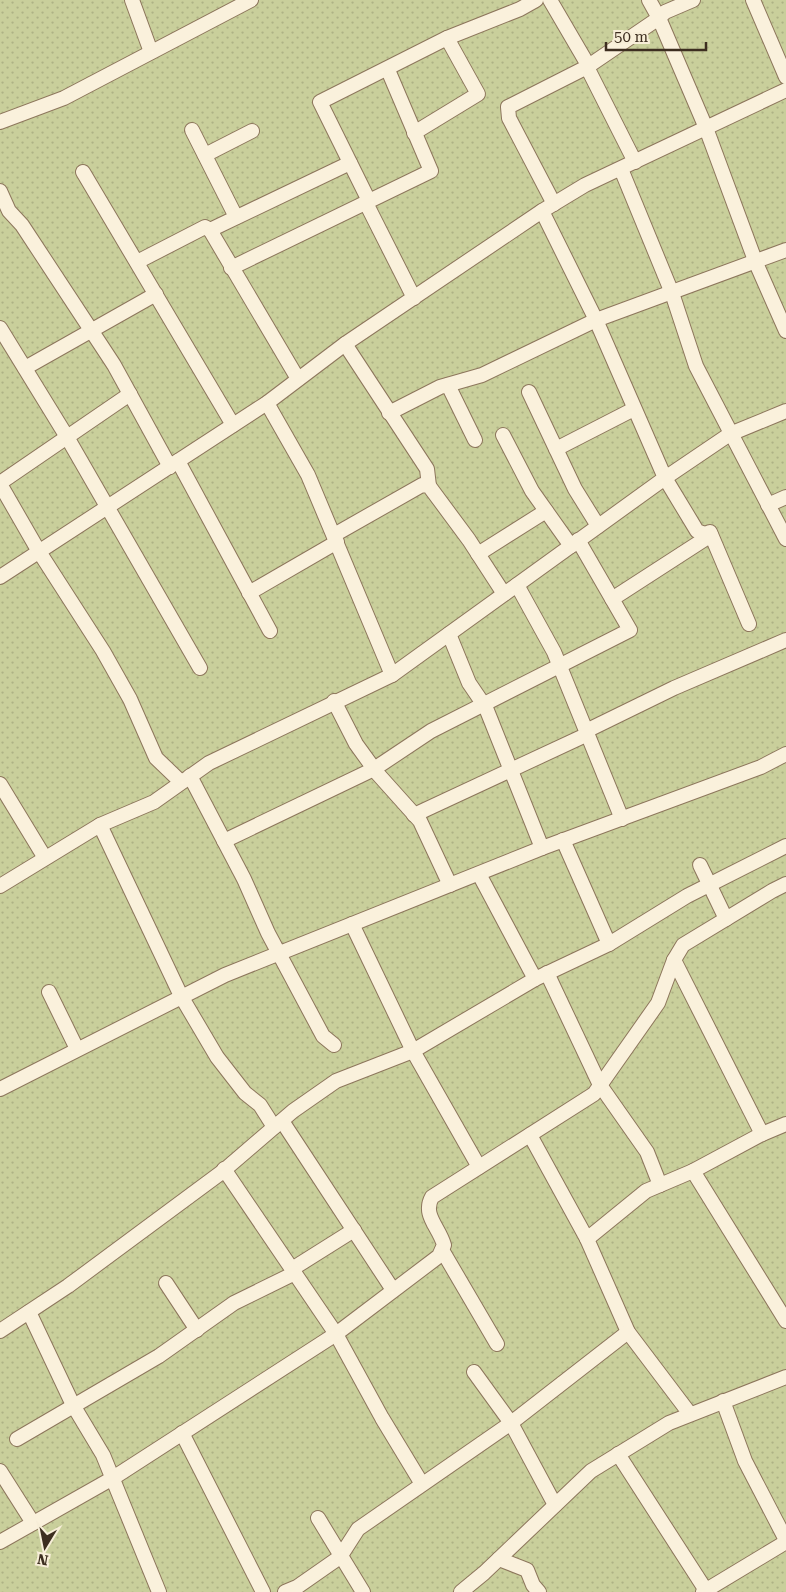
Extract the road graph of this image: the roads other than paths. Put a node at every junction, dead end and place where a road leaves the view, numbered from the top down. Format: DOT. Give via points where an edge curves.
graph roads {
  1 [pos="132,0"];
  2 [pos="252,0"];
  3 [pos="536,0"];
  4 [pos="550,0"];
  5 [pos="649,0"];
  6 [pos="693,0"];
  7 [pos="753,0"];
  8 [pos="659,18"];
  9 [pos="447,38"];
  10 [pos="151,52"];
  11 [pos="587,66"];
  12 [pos="388,70"];
  13 [pos="786,77"];
  14 [pos="786,90"];
  15 [pos="0,122"];
  16 [pos="706,128"];
  17 [pos="192,130"];
  18 [pos="252,131"];
  19 [pos="414,133"];
  20 [pos="205,155"];
  21 [pos="635,162"];
  22 [pos="350,163"];
  23 [pos="621,169"];
  24 [pos="83,172"];
  25 [pos="0,191"];
  26 [pos="367,202"];
  27 [pos="548,207"];
  28 [pos="236,217"];
  29 [pos="210,230"];
  30 [pos="786,250"];
  31 [pos="137,262"];
  32 [pos="756,263"];
  33 [pos="231,268"];
  34 [pos="672,293"];
  35 [pos="156,294"];
  36 [pos="414,298"];
  37 [pos="596,320"];
  38 [pos="0,328"];
  39 [pos="786,331"];
  40 [pos="92,332"];
  41 [pos="344,344"];
  42 [pos="24,368"];
  43 [pos="298,379"];
  44 [pos="448,385"];
  45 [pos="529,392"];
  46 [pos="130,394"];
  47 [pos="267,403"];
  48 [pos="634,409"];
  49 [pos="786,411"];
  50 [pos="389,413"];
  51 [pos="233,425"];
  52 [pos="730,434"];
  53 [pos="502,435"];
  54 [pos="67,438"];
  55 [pos="475,440"];
  56 [pos="556,448"];
  57 [pos="174,464"];
  58 [pos="665,478"];
  59 [pos="0,484"];
  60 [pos="429,486"];
  61 [pos="786,497"];
  62 [pos="768,505"];
  63 [pos="108,508"];
  64 [pos="546,511"];
  65 [pos="598,526"];
  66 [pos="711,535"];
  67 [pos="335,539"];
  68 [pos="786,539"];
  69 [pos="574,543"];
  70 [pos="38,550"];
  71 [pos="478,554"];
  72 [pos="0,577"];
  73 [pos="517,584"];
  74 [pos="249,593"];
  75 [pos="504,594"];
  76 [pos="612,599"];
  77 [pos="749,624"];
  78 [pos="270,631"];
  79 [pos="449,634"];
  80 [pos="786,640"];
  81 [pos="560,665"];
  82 [pos="200,668"];
  83 [pos="392,675"];
  84 [pos="334,702"];
  85 [pos="483,704"];
  86 [pos="587,732"];
  87 [pos="786,754"];
  88 [pos="374,769"];
  89 [pos="512,769"];
  90 [pos="185,779"];
  91 [pos="0,784"];
  92 [pos="414,815"];
  93 [pos="622,819"];
  94 [pos="100,825"];
  95 [pos="563,840"];
  96 [pos="224,841"];
  97 [pos="786,846"];
  98 [pos="542,848"];
  99 [pos="45,858"];
  100 [pos="700,865"];
  101 [pos="479,874"];
  102 [pos="786,884"];
  103 [pos="450,885"];
  104 [pos="0,886"];
  105 [pos="709,886"];
  106 [pos="726,919"];
  107 [pos="352,924"];
  108 [pos="609,944"];
  109 [pos="280,953"];
  110 [pos="674,960"];
  111 [pos="541,976"];
  112 [pos="49,992"];
  113 [pos="181,996"];
  114 [pos="334,1045"];
  115 [pos="77,1049"];
  116 [pos="414,1051"];
  117 [pos="600,1085"];
  118 [pos="0,1089"];
  119 [pos="278,1124"];
  120 [pos="786,1124"];
  121 [pos="762,1134"];
  122 [pos="530,1135"];
  123 [pos="479,1167"];
  124 [pos="224,1170"];
  125 [pos="693,1171"];
  126 [pos="660,1185"];
  127 [pos="354,1230"];
  128 [pos="587,1239"];
  129 [pos="442,1250"];
  130 [pos="294,1271"];
  131 [pos="166,1283"];
  132 [pos="393,1290"];
  133 [pos="29,1312"];
  134 [pos="786,1321"];
  135 [pos="197,1330"];
  136 [pos="0,1332"];
  137 [pos="628,1332"];
  138 [pos="336,1334"];
  139 [pos="497,1344"];
  140 [pos="474,1372"];
  141 [pos="786,1377"];
  142 [pos="723,1400"];
  143 [pos="73,1405"];
  144 [pos="690,1414"];
  145 [pos="511,1424"];
  146 [pos="182,1433"];
  147 [pos="17,1439"];
  148 [pos="618,1454"];
  149 [pos="0,1472"];
  150 [pos="113,1478"];
  151 [pos="422,1484"];
  152 [pos="555,1505"];
  153 [pos="318,1518"];
  154 [pos="32,1523"];
  155 [pos="786,1541"];
  156 [pos="0,1542"];
  157 [pos="340,1556"];
  158 [pos="499,1559"];
  159 [pos="705,1591"];
  160 [pos="159,1592"];
  161 [pos="263,1592"];
  162 [pos="285,1592"];
  163 [pos="363,1592"];
  164 [pos="461,1592"];
  165 [pos="539,1592"];
  1 -- 10 [label="street"];
  2 -- 10 [label="street"];
  3 -- 9 [label="street" via="520,10"];
  4 -- 11 [label="street"];
  5 -- 8 [label="street"];
  6 -- 8 [label="street"];
  7 -- 13 [label="street"];
  8 -- 11 [label="street"];
  8 -- 16 [label="street"];
  9 -- 12 [label="street"];
  9 -- 19 [label="street" via="478,94"];
  10 -- 15 [label="street" via="64,98"];
  11 -- 21 [label="street"];
  11 -- 27 [label="street" via="508,107 509,118"];
  12 -- 19 [label="street"];
  12 -- 22 [label="street" via="320,102"];
  14 -- 16 [label="street"];
  16 -- 21 [label="street"];
  16 -- 32 [label="street"];
  17 -- 20 [label="street"];
  18 -- 20 [label="street"];
  19 -- 26 [label="street" via="431,171"];
  20 -- 28 [label="street"];
  21 -- 23 [label="street"];
  22 -- 26 [label="street"];
  22 -- 28 [label="street"];
  23 -- 27 [label="street"];
  23 -- 34 [label="street"];
  24 -- 31 [label="street"];
  25 -- 40 [label="street" via="9,211 22,225"];
  26 -- 33 [label="street"];
  26 -- 36 [label="street"];
  27 -- 36 [label="street"];
  27 -- 37 [label="street"];
  28 -- 29 [label="street"];
  29 -- 31 [label="street" via="205,227"];
  29 -- 33 [label="street"];
  30 -- 32 [label="street"];
  31 -- 35 [label="street"];
  32 -- 34 [label="street"];
  32 -- 39 [label="street"];
  33 -- 43 [label="street"];
  34 -- 37 [label="street"];
  34 -- 52 [label="street" via="696,366"];
  35 -- 40 [label="street"];
  35 -- 51 [label="street"];
  36 -- 41 [label="street"];
  37 -- 44 [label="street" via="482,375"];
  37 -- 48 [label="street"];
  38 -- 42 [label="street"];
  40 -- 42 [label="street"];
  40 -- 46 [label="street"];
  41 -- 43 [label="street"];
  41 -- 50 [label="street"];
  42 -- 54 [label="street"];
  43 -- 47 [label="street"];
  44 -- 50 [label="street"];
  44 -- 55 [label="street"];
  45 -- 56 [label="street"];
  46 -- 54 [label="street"];
  46 -- 57 [label="street"];
  47 -- 51 [label="street"];
  47 -- 67 [label="street" via="308,474"];
  48 -- 56 [label="street"];
  48 -- 58 [label="street"];
  49 -- 52 [label="street"];
  50 -- 60 [label="street" via="427,469"];
  51 -- 57 [label="street"];
  52 -- 58 [label="street"];
  52 -- 62 [label="street"];
  53 -- 64 [label="street"];
  54 -- 59 [label="street"];
  54 -- 63 [label="street"];
  56 -- 65 [label="street" via="575,489"];
  57 -- 63 [label="street"];
  57 -- 74 [label="street"];
  58 -- 65 [label="street"];
  58 -- 66 [label="street" via="697,531 710,532"];
  59 -- 70 [label="street"];
  60 -- 67 [label="street" via="422,485"];
  60 -- 71 [label="street"];
  61 -- 62 [label="street"];
  62 -- 68 [label="street"];
  63 -- 70 [label="street"];
  63 -- 82 [label="street"];
  64 -- 69 [label="street"];
  64 -- 71 [label="street"];
  65 -- 69 [label="street"];
  66 -- 76 [label="street"];
  66 -- 77 [label="street"];
  67 -- 74 [label="street"];
  67 -- 83 [label="street"];
  69 -- 73 [label="street"];
  69 -- 76 [label="street"];
  70 -- 72 [label="street"];
  70 -- 90 [label="street" via="103,651 130,699 156,758"];
  71 -- 75 [label="street"];
  73 -- 75 [label="street"];
  73 -- 81 [label="street"];
  74 -- 78 [label="street"];
  75 -- 79 [label="street"];
  76 -- 81 [label="street" via="630,630"];
  79 -- 83 [label="street"];
  79 -- 85 [label="street" via="469,683"];
  80 -- 86 [label="street" via="674,688"];
  81 -- 85 [label="street"];
  81 -- 86 [label="street"];
  83 -- 84 [label="street"];
  84 -- 88 [label="street" via="356,744"];
  84 -- 90 [label="street" via="209,763"];
  85 -- 88 [label="street" via="432,731"];
  85 -- 89 [label="street"];
  86 -- 89 [label="street"];
  86 -- 93 [label="street"];
  87 -- 93 [label="street" via="761,767"];
  88 -- 92 [label="street"];
  88 -- 96 [label="street"];
  89 -- 92 [label="street"];
  89 -- 98 [label="street"];
  90 -- 94 [label="street" via="154,802"];
  90 -- 96 [label="street"];
  91 -- 99 [label="street"];
  92 -- 103 [label="street" via="420,821"];
  93 -- 95 [label="street"];
  94 -- 99 [label="street"];
  94 -- 113 [label="street"];
  95 -- 98 [label="street"];
  95 -- 108 [label="street"];
  96 -- 109 [label="street"];
  97 -- 105 [label="street"];
  98 -- 101 [label="street"];
  99 -- 104 [label="street"];
  100 -- 105 [label="street"];
  101 -- 103 [label="street"];
  101 -- 111 [label="street"];
  102 -- 106 [label="street"];
  103 -- 107 [label="street"];
  105 -- 106 [label="street"];
  105 -- 108 [label="street"];
  106 -- 110 [label="street" via="683,945"];
  107 -- 109 [label="street"];
  107 -- 116 [label="street"];
  108 -- 111 [label="street"];
  109 -- 113 [label="street"];
  109 -- 114 [label="street" via="323,1036"];
  110 -- 117 [label="street" via="658,1003"];
  110 -- 121 [label="street"];
  111 -- 116 [label="street"];
  111 -- 117 [label="street"];
  112 -- 115 [label="street"];
  113 -- 115 [label="street"];
  113 -- 119 [label="street" via="244,1093"];
  115 -- 118 [label="street"];
  116 -- 119 [label="street" via="336,1081"];
  116 -- 123 [label="street"];
  117 -- 122 [label="street" via="594,1094"];
  117 -- 126 [label="street" via="647,1152"];
  119 -- 124 [label="street"];
  119 -- 127 [label="street"];
  120 -- 121 [label="street"];
  121 -- 125 [label="street"];
  122 -- 123 [label="street"];
  122 -- 128 [label="street"];
  123 -- 129 [label="street" via="432,1197 427,1205 441,1235"];
  124 -- 130 [label="street"];
  124 -- 133 [label="street"];
  125 -- 126 [label="street"];
  125 -- 134 [label="street"];
  126 -- 128 [label="street" via="646,1191"];
  127 -- 130 [label="street"];
  127 -- 132 [label="street"];
  128 -- 137 [label="street"];
  129 -- 132 [label="street" via="439,1256"];
  129 -- 139 [label="street"];
  130 -- 135 [label="street" via="234,1303"];
  130 -- 138 [label="street"];
  131 -- 135 [label="street"];
  132 -- 138 [label="street"];
  133 -- 136 [label="street"];
  133 -- 143 [label="street"];
  135 -- 143 [label="street" via="159,1356"];
  137 -- 144 [label="street"];
  137 -- 145 [label="street"];
  138 -- 146 [label="street"];
  138 -- 151 [label="street"];
  140 -- 145 [label="street"];
  141 -- 142 [label="street"];
  142 -- 144 [label="street"];
  142 -- 155 [label="street" via="744,1461"];
  143 -- 147 [label="street"];
  143 -- 150 [label="street"];
  144 -- 148 [label="street"];
  145 -- 151 [label="street"];
  145 -- 152 [label="street"];
  146 -- 150 [label="street"];
  146 -- 161 [label="street"];
  148 -- 152 [label="street" via="591,1471"];
  148 -- 159 [label="street"];
  149 -- 154 [label="street"];
  150 -- 154 [label="street"];
  150 -- 160 [label="street"];
  151 -- 157 [label="street" via="358,1529"];
  152 -- 158 [label="street"];
  153 -- 157 [label="street"];
  154 -- 156 [label="street"];
  155 -- 159 [label="street"];
  157 -- 162 [label="street"];
  157 -- 163 [label="street"];
  158 -- 164 [label="street"];
  158 -- 165 [label="street" via="527,1570"];
}
